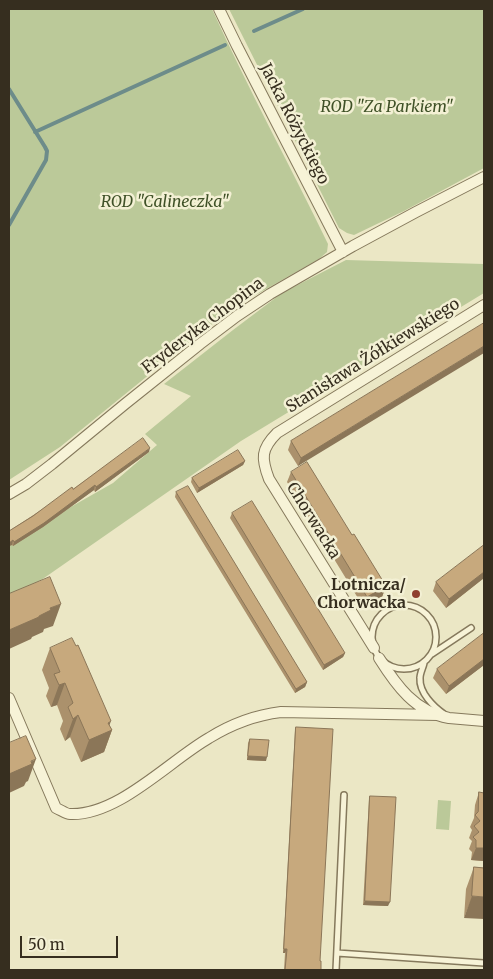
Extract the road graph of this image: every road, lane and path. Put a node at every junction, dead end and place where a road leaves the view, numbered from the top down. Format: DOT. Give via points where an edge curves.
graph roads {
  1 [pos="219,9"];
  2 [pos="484,177"];
  3 [pos="343,252"];
  4 [pos="484,305"];
  5 [pos="277,433"];
  6 [pos="9,494"];
  7 [pos="471,628"];
  8 [pos="374,648"];
  9 [pos="431,655"];
  10 [pos="379,658"];
  11 [pos="424,662"];
  12 [pos="9,698"];
  13 [pos="438,715"];
  14 [pos="449,718"];
  15 [pos="484,721"];
  16 [pos="344,795"];
  17 [pos="336,953"];
  18 [pos="484,963"];
  19 [pos="336,970"];
  1 -- 3 [label="street, Jacka Różyckiego"];
  2 -- 3 [label="street, Fryderyka Chopina"];
  3 -- 6 [label="street, Fryderyka Chopina" via="237,316 52,464"];
  4 -- 5 [label="street, Stanisława Żółkiewskiego"];
  5 -- 8 [label="street, Chorwacka" via="264,451 269,479"];
  7 -- 9 [label="lane"];
  8 -- 9 [label="lane" via="372,634 378,618 397,605 412,606 427,614 434,626 436,636"];
  8 -- 10 [label="lane"];
  9 -- 11 [label="lane"];
  10 -- 11 [label="lane" via="395,668 408,669"];
  10 -- 13 [label="street" via="408,698"];
  11 -- 14 [label="lane" via="420,680 423,690"];
  12 -- 13 [label="street" via="56,808 69,814 117,802 208,738 253,718 281,712"];
  13 -- 14 [label="street"];
  14 -- 15 [label="street"];
  16 -- 17 [label="lane"];
  17 -- 18 [label="lane"];
  17 -- 19 [label="lane"];
}
